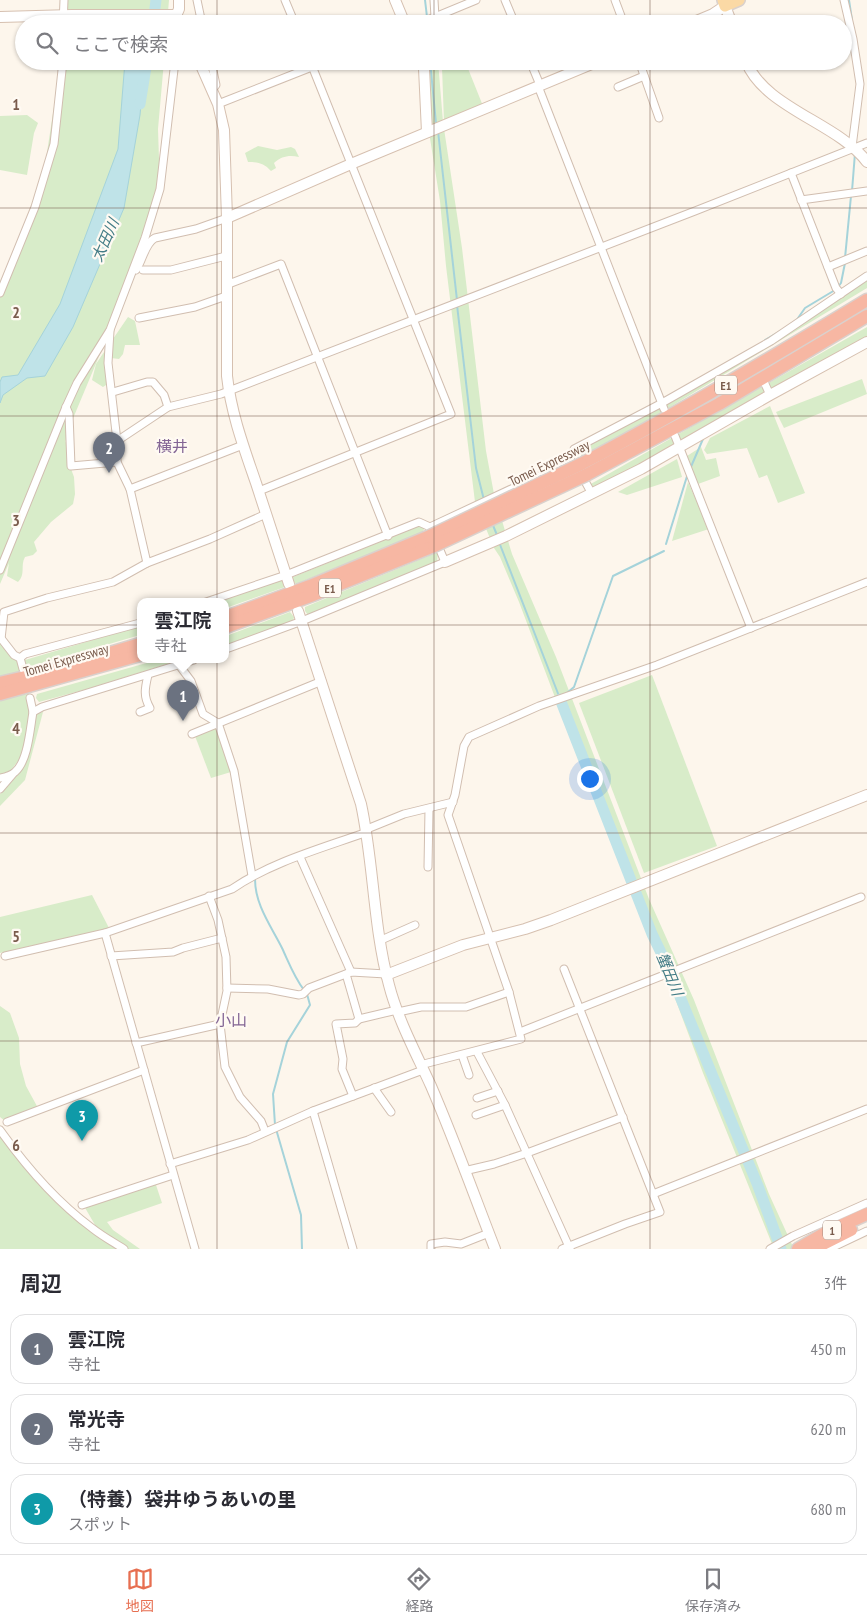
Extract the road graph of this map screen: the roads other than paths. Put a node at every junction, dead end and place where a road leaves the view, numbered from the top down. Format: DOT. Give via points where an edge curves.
graph roads {
  1 [pos="64,0"];
  2 [pos="179,0"];
  3 [pos="285,0"];
  4 [pos="395,0"];
  5 [pos="434,0"];
  6 [pos="476,0"];
  7 [pos="505,0"];
  8 [pos="615,0"];
  9 [pos="739,0"];
  10 [pos="844,0"];
  11 [pos="199,1"];
  12 [pos="724,3"];
  13 [pos="66,15"];
  14 [pos="178,15"];
  15 [pos="201,15"];
  16 [pos="291,15"];
  17 [pos="401,15"];
  18 [pos="435,15"];
  19 [pos="440,15"];
  20 [pos="511,15"];
  21 [pos="621,15"];
  22 [pos="711,15"];
  23 [pos="729,15"];
  24 [pos="847,15"];
  25 [pos="0,17"];
  26 [pos="15,17"];
  27 [pos="852,35"];
  28 [pos="63,70"];
  29 [pos="173,70"];
  30 [pos="203,70"];
  31 [pos="213,70"];
  32 [pos="297,70"];
  33 [pos="313,70"];
  34 [pos="424,70"];
  35 [pos="533,70"];
  36 [pos="577,70"];
  37 [pos="642,70"];
  38 [pos="750,70"];
  39 [pos="644,76"];
  40 [pos="539,86"];
  41 [pos="618,87"];
  42 [pos="212,90"];
  43 [pos="218,104"];
  44 [pos="659,118"];
  45 [pos="427,132"];
  46 [pos="867,143"];
  47 [pos="853,147"];
  48 [pos="867,162"];
  49 [pos="352,164"];
  50 [pos="791,173"];
  51 [pos="867,191"];
  52 [pos="801,200"];
  53 [pos="226,218"];
  54 [pos="600,247"];
  55 [pos="867,252"];
  56 [pos="226,256"];
  57 [pos="828,267"];
  58 [pos="143,270"];
  59 [pos="867,276"];
  60 [pos="130,278"];
  61 [pos="226,291"];
  62 [pos="0,293"];
  63 [pos="841,294"];
  64 [pos="867,296"];
  65 [pos="867,300"];
  66 [pos="867,316"];
  67 [pos="139,318"];
  68 [pos="413,320"];
  69 [pos="110,330"];
  70 [pos="867,342"];
  71 [pos="789,347"];
  72 [pos="318,358"];
  73 [pos="765,384"];
  74 [pos="113,392"];
  75 [pos="228,392"];
  76 [pos="770,395"];
  77 [pos="663,406"];
  78 [pos="66,407"];
  79 [pos="168,407"];
  80 [pos="675,436"];
  81 [pos="117,441"];
  82 [pos="243,445"];
  83 [pos="679,447"];
  84 [pos="355,452"];
  85 [pos="117,462"];
  86 [pos="580,465"];
  87 [pos="130,490"];
  88 [pos="259,491"];
  89 [pos="592,494"];
  90 [pos="266,514"];
  91 [pos="388,536"];
  92 [pos="431,536"];
  93 [pos="445,562"];
  94 [pos="147,564"];
  95 [pos="0,570"];
  96 [pos="288,580"];
  97 [pos="867,582"];
  98 [pos="221,598"];
  99 [pos="229,616"];
  100 [pos="300,616"];
  101 [pos="137,624"];
  102 [pos="229,626"];
  103 [pos="751,628"];
  104 [pos="1,638"];
  105 [pos="137,645"];
  106 [pos="229,648"];
  107 [pos="137,656"];
  108 [pos="20,658"];
  109 [pos="185,663"];
  110 [pos="179,665"];
  111 [pos="23,670"];
  112 [pos="148,675"];
  113 [pos="322,681"];
  114 [pos="0,683"];
  115 [pos="0,694"];
  116 [pos="30,698"];
  117 [pos="33,712"];
  118 [pos="140,712"];
  119 [pos="218,723"];
  120 [pos="192,734"];
  121 [pos="12,774"];
  122 [pos="0,778"];
  123 [pos="0,789"];
  124 [pos="867,795"];
  125 [pos="453,802"];
  126 [pos="429,809"];
  127 [pos="367,831"];
  128 [pos="300,857"];
  129 [pos="428,867"];
  130 [pos="252,876"];
  131 [pos="209,896"];
  132 [pos="861,897"];
  133 [pos="415,925"];
  134 [pos="105,933"];
  135 [pos="222,938"];
  136 [pos="490,938"];
  137 [pos="379,941"];
  138 [pos="5,956"];
  139 [pos="111,956"];
  140 [pos="564,969"];
  141 [pos="348,973"];
  142 [pos="386,974"];
  143 [pos="227,988"];
  144 [pos="509,992"];
  145 [pos="578,1008"];
  146 [pos="397,1011"];
  147 [pos="359,1019"];
  148 [pos="220,1024"];
  149 [pos="520,1032"];
  150 [pos="136,1043"];
  151 [pos="477,1052"];
  152 [pos="462,1055"];
  153 [pos="422,1068"];
  154 [pos="144,1070"];
  155 [pos="469,1075"];
  156 [pos="374,1088"];
  157 [pos="498,1091"];
  158 [pos="353,1096"];
  159 [pos="477,1098"];
  160 [pos="505,1105"];
  161 [pos="867,1109"];
  162 [pos="313,1111"];
  163 [pos="391,1112"];
  164 [pos="476,1115"];
  165 [pos="623,1117"];
  166 [pos="7,1122"];
  167 [pos="0,1130"];
  168 [pos="265,1132"];
  169 [pos="527,1153"];
  170 [pos="170,1164"];
  171 [pos="464,1171"];
  172 [pos="173,1174"];
  173 [pos="654,1194"];
  174 [pos="867,1203"];
  175 [pos="82,1205"];
  176 [pos="867,1214"];
  177 [pos="867,1224"];
  178 [pos="867,1231"];
  179 [pos="489,1233"];
  180 [pos="829,1241"];
  181 [pos="567,1248"];
  182 [pos="771,1248"];
  183 [pos="124,1249"];
  184 [pos="195,1249"];
  185 [pos="353,1249"];
  186 [pos="431,1249"];
  187 [pos="495,1249"];
  188 [pos="786,1249"];
  189 [pos="798,1249"];
  190 [pos="812,1249"];
  191 [pos="818,1249"];
  1 -- 13 [label="street"];
  2 -- 14 [label="street"];
  3 -- 16 [label="street"];
  4 -- 17 [label="street"];
  5 -- 18 [label="street"];
  6 -- 19 [label="street"];
  7 -- 20 [label="street"];
  8 -- 21 [label="street"];
  9 -- 12 [label="main road"];
  10 -- 24 [label="street"];
  11 -- 15 [label="street"];
  12 -- 22 [label="street"];
  12 -- 23 [label="street"];
  25 -- 26 [label="street"];
  27 -- 47 [label="street" via="860,84"];
  28 -- 62 [label="street" via="54,144 35,207"];
  29 -- 60 [label="street" via="160,190"];
  30 -- 42 [label="street"];
  31 -- 42 [label="street" via="216,85"];
  32 -- 43 [label="street"];
  33 -- 49 [label="street"];
  34 -- 45 [label="street"];
  35 -- 40 [label="street"];
  36 -- 40 [label="street"];
  37 -- 39 [label="street"];
  38 -- 47 [label="street" via="771,92"];
  39 -- 41 [label="street"];
  39 -- 44 [label="street"];
  40 -- 45 [label="street"];
  40 -- 54 [label="street"];
  42 -- 43 [label="street"];
  43 -- 53 [label="street" via="224,130"];
  45 -- 49 [label="street"];
  46 -- 47 [label="street"];
  47 -- 48 [label="street"];
  47 -- 50 [label="street"];
  49 -- 53 [label="street"];
  49 -- 68 [label="street"];
  50 -- 52 [label="street"];
  50 -- 54 [label="street"];
  51 -- 52 [label="street"];
  52 -- 57 [label="street"];
  53 -- 56 [label="street"];
  53 -- 60 [label="street" via="150,240 141,263"];
  54 -- 68 [label="street"];
  54 -- 77 [label="street"];
  55 -- 57 [label="street"];
  56 -- 58 [label="street" via="171,270"];
  56 -- 61 [label="street"];
  57 -- 63 [label="street"];
  59 -- 63 [label="street"];
  60 -- 69 [label="street"];
  61 -- 67 [label="street" via="196,307"];
  61 -- 72 [label="street" via="281,264"];
  61 -- 75 [label="street"];
  63 -- 77 [label="street" via="753,356"];
  64 -- 71 [label="highway"];
  65 -- 71 [label="highway, Tomei Expressway / E1"];
  66 -- 86 [label="highway, Tomei Expressway / E1" via="719,404"];
  68 -- 72 [label="street"];
  68 -- 84 [label="street" via="451,414"];
  69 -- 74 [label="street" via="108,362"];
  69 -- 78 [label="street"];
  70 -- 76 [label="street"];
  71 -- 86 [label="highway, Tomei Expressway / E1" via="665,420"];
  72 -- 75 [label="street"];
  72 -- 84 [label="street"];
  73 -- 76 [label="street"];
  74 -- 79 [label="street" via="154,382"];
  74 -- 81 [label="street"];
  75 -- 79 [label="street"];
  75 -- 82 [label="street"];
  76 -- 83 [label="street"];
  77 -- 86 [label="street" via="574,449"];
  78 -- 85 [label="street" via="70,414 71,466"];
  78 -- 95 [label="street"];
  79 -- 81 [label="street"];
  80 -- 83 [label="street"];
  81 -- 85 [label="street"];
  82 -- 87 [label="street"];
  82 -- 88 [label="street"];
  83 -- 89 [label="street"];
  83 -- 103 [label="street"];
  84 -- 88 [label="street"];
  84 -- 91 [label="street"];
  85 -- 87 [label="street"];
  86 -- 89 [label="street"];
  86 -- 92 [label="highway, Tomei Expressway / E1, bridge"];
  86 -- 92 [label="street" via="569,462 480,504"];
  87 -- 94 [label="street"];
  88 -- 90 [label="street"];
  89 -- 93 [label="street"];
  90 -- 94 [label="street"];
  90 -- 96 [label="street"];
  91 -- 92 [label="street" via="419,522"];
  91 -- 96 [label="street"];
  92 -- 93 [label="street"];
  92 -- 99 [label="highway, Tomei Expressway / E1"];
  92 -- 102 [label="highway, Tomei Expressway / E1" via="313,595"];
  93 -- 100 [label="street"];
  94 -- 104 [label="street" via="113,582 4,612"];
  96 -- 98 [label="street"];
  97 -- 103 [label="street"];
  100 -- 106 [label="street"];
  100 -- 113 [label="street"];
  101 -- 108 [label="street"];
  103 -- 125 [label="street" via="657,666 540,706 469,737 464,746"];
  104 -- 108 [label="street"];
  105 -- 114 [label="highway, Tomei Expressway"];
  107 -- 115 [label="highway, Tomei Expressway"];
  108 -- 111 [label="street"];
  109 -- 110 [label="street"];
  110 -- 112 [label="street"];
  110 -- 119 [label="street" via="190,680 203,714"];
  112 -- 117 [label="street"];
  112 -- 118 [label="street" via="144,692 150,708"];
  113 -- 119 [label="street"];
  113 -- 127 [label="street" via="355,781"];
  116 -- 117 [label="street"];
  117 -- 121 [label="street" via="26,749"];
  119 -- 120 [label="street"];
  119 -- 130 [label="street" via="234,771"];
  121 -- 122 [label="street"];
  121 -- 123 [label="street"];
  124 -- 136 [label="street" via="551,920"];
  125 -- 126 [label="street"];
  125 -- 136 [label="street" via="448,814"];
  126 -- 127 [label="street" via="397,816"];
  126 -- 129 [label="street"];
  127 -- 128 [label="street"];
  127 -- 137 [label="street"];
  128 -- 130 [label="street"];
  128 -- 141 [label="street"];
  130 -- 131 [label="street" via="232,889"];
  131 -- 134 [label="street"];
  131 -- 135 [label="street"];
  132 -- 145 [label="street"];
  133 -- 137 [label="street"];
  134 -- 138 [label="street"];
  134 -- 139 [label="street"];
  135 -- 139 [label="street" via="174,952"];
  135 -- 143 [label="street"];
  136 -- 142 [label="street"];
  136 -- 144 [label="street"];
  137 -- 142 [label="street"];
  139 -- 150 [label="street"];
  140 -- 145 [label="street"];
  141 -- 142 [label="street"];
  141 -- 143 [label="street" via="299,995 268,989"];
  141 -- 147 [label="street"];
  142 -- 146 [label="street"];
  143 -- 148 [label="street"];
  144 -- 146 [label="street" via="466,1008 421,1007"];
  144 -- 149 [label="street"];
  145 -- 149 [label="street"];
  145 -- 165 [label="street"];
  146 -- 147 [label="street"];
  146 -- 153 [label="street"];
  147 -- 158 [label="street" via="355,1023 336,1024 342,1069"];
  148 -- 150 [label="street"];
  148 -- 168 [label="street" via="224,1067"];
  149 -- 151 [label="street" via="521,1039"];
  150 -- 154 [label="street"];
  151 -- 152 [label="street"];
  151 -- 157 [label="street"];
  152 -- 153 [label="street"];
  152 -- 155 [label="street"];
  153 -- 156 [label="street"];
  153 -- 171 [label="street"];
  154 -- 166 [label="street"];
  154 -- 170 [label="street"];
  156 -- 158 [label="street"];
  156 -- 163 [label="street"];
  157 -- 159 [label="street"];
  157 -- 160 [label="street"];
  158 -- 162 [label="street"];
  160 -- 164 [label="street"];
  160 -- 169 [label="street"];
  161 -- 173 [label="street"];
  162 -- 168 [label="street"];
  162 -- 185 [label="street"];
  165 -- 169 [label="street"];
  165 -- 173 [label="street"];
  167 -- 183 [label="street" via="17,1154 63,1202 92,1228"];
  168 -- 170 [label="street"];
  169 -- 171 [label="street"];
  169 -- 181 [label="street"];
  170 -- 172 [label="street"];
  171 -- 179 [label="street"];
  172 -- 175 [label="street"];
  172 -- 184 [label="street"];
  173 -- 181 [label="street" via="660,1212"];
  174 -- 182 [label="street"];
  176 -- 180 [label="highway, 1"];
  177 -- 180 [label="highway, 1"];
  178 -- 180 [label="street"];
  179 -- 186 [label="street" via="461,1244 430,1244"];
  179 -- 187 [label="street"];
  180 -- 188 [label="highway"];
  180 -- 189 [label="highway, 1"];
  180 -- 190 [label="highway, 1"];
  180 -- 191 [label="highway"];
}
